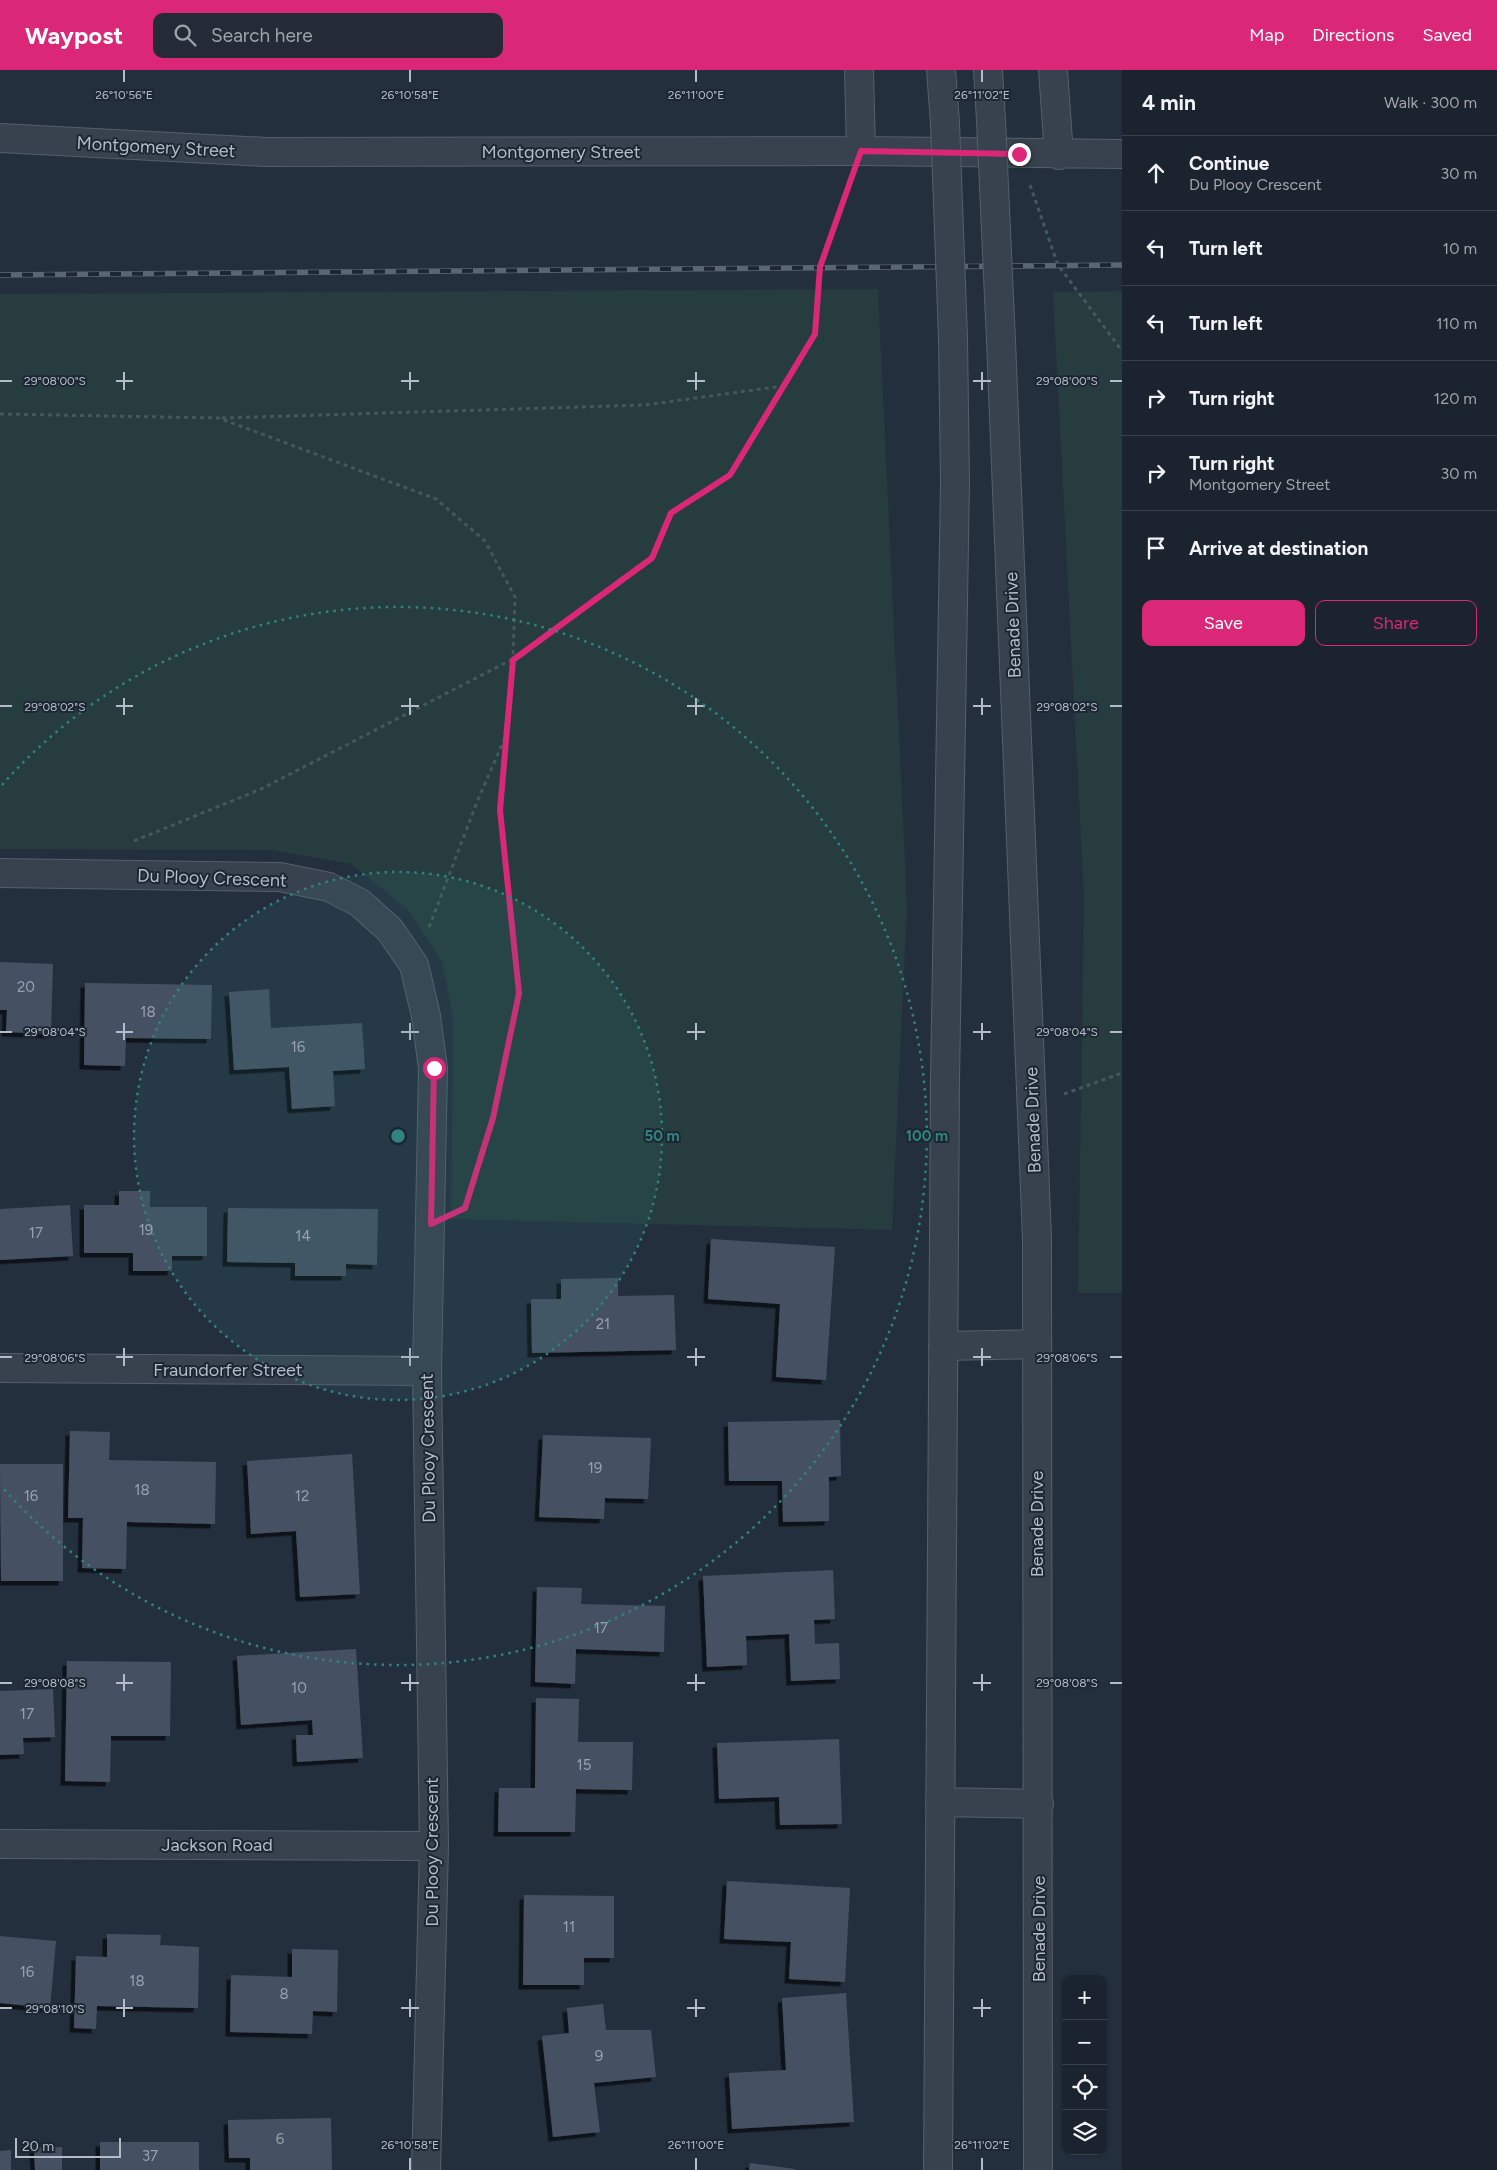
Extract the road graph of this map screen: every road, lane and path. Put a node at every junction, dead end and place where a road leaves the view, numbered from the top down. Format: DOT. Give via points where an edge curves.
graph roads {
  1 [pos="859,70"];
  2 [pos="942,70"];
  3 [pos="988,70"];
  4 [pos="1053,70"];
  5 [pos="0,138"];
  6 [pos="861,151"];
  7 [pos="1019,154"];
  8 [pos="1122,154"];
  9 [pos="1059,155"];
  10 [pos="1122,350"];
  11 [pos="783,386"];
  12 [pos="0,414"];
  13 [pos="219,418"];
  14 [pos="513,660"];
  15 [pos="504,740"];
  16 [pos="125,845"];
  17 [pos="0,873"];
  18 [pos="414,965"];
  19 [pos="1122,1073"];
  20 [pos="1032,1105"];
  21 [pos="431,1224"];
  22 [pos="1036,1344"];
  23 [pos="943,1346"];
  24 [pos="0,1368"];
  25 [pos="427,1371"];
  26 [pos="940,1802"];
  27 [pos="1039,1804"];
  28 [pos="0,1844"];
  29 [pos="434,1846"];
  30 [pos="426,2170"];
  31 [pos="938,2170"];
  32 [pos="1038,2170"];
  1 -- 6 [label="street"];
  2 -- 23 [label="street, bridge" via="953,338 954,482"];
  3 -- 20 [label="street, Benade Drive, bridge"];
  4 -- 9 [label="street"];
  5 -- 6 [label="street, Montgomery Street" via="266,152"];
  6 -- 7 [label="street, Montgomery Street"];
  6 -- 11 [label="path" via="820,267 815,334"];
  7 -- 9 [label="street, Montgomery Street"];
  7 -- 10 [label="path" via="1058,265"];
  8 -- 9 [label="street, Montgomery Street"];
  11 -- 13 [label="path" via="645,405"];
  11 -- 14 [label="path" via="730,475 671,513 652,558"];
  12 -- 13 [label="path"];
  13 -- 14 [label="path" via="436,499 486,540 515,597"];
  14 -- 15 [label="path"];
  14 -- 16 [label="path" via="261,789"];
  15 -- 18 [label="path"];
  15 -- 21 [label="path" via="500,810 519,993 493,1118 465,1208"];
  17 -- 18 [label="street, Du Plooy Crescent" via="280,877 329,887 360,903 390,930"];
  18 -- 21 [label="street, Du Plooy Crescent" via="434,1068"];
  19 -- 20 [label="path"];
  20 -- 22 [label="street, Benade Drive" via="1037,1240"];
  21 -- 25 [label="street, Du Plooy Crescent"];
  22 -- 23 [label="street"];
  22 -- 27 [label="street, Benade Drive"];
  23 -- 26 [label="street"];
  24 -- 25 [label="street, Fraundorfer Street"];
  25 -- 29 [label="street, Du Plooy Crescent"];
  26 -- 27 [label="street"];
  26 -- 31 [label="street"];
  27 -- 32 [label="street, Benade Drive"];
  28 -- 29 [label="street, Jackson Road"];
  29 -- 30 [label="street, Du Plooy Crescent"];
}
